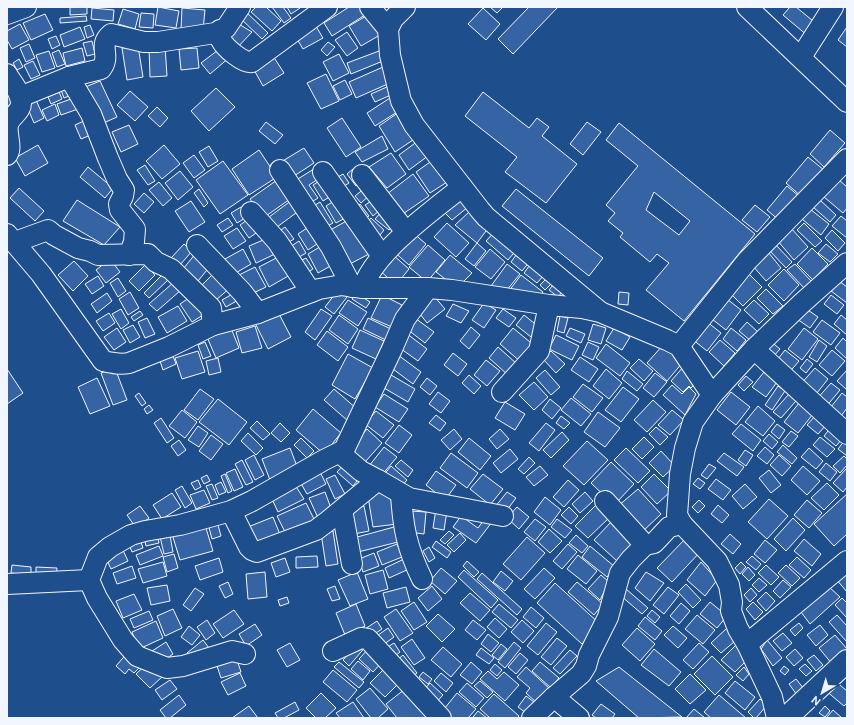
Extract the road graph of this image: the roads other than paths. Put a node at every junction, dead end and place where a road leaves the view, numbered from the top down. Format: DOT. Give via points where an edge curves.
graph roads {
  1 [pos="26,7"];
  2 [pos="326,7"];
  3 [pos="370,7"];
  4 [pos="405,7"];
  5 [pos="747,7"];
  6 [pos="833,7"];
  7 [pos="234,8"];
  8 [pos="7,14"];
  9 [pos="388,29"];
  10 [pos="220,30"];
  11 [pos="801,57"];
  12 [pos="7,74"];
  13 [pos="69,77"];
  14 [pos="20,97"];
  15 [pos="847,102"];
  16 [pos="7,155"];
  17 [pos="847,159"];
  18 [pos="280,170"];
  19 [pos="323,172"];
  20 [pos="362,175"];
  21 [pos="462,187"];
  22 [pos="251,212"];
  23 [pos="406,232"];
  24 [pos="11,238"];
  25 [pos="197,245"];
  26 [pos="129,255"];
  27 [pos="382,256"];
  28 [pos="845,269"];
  29 [pos="357,287"];
  30 [pos="428,288"];
  31 [pos="311,292"];
  32 [pos="549,305"];
  33 [pos="600,312"];
  34 [pos="258,313"];
  35 [pos="213,325"];
  36 [pos="679,346"];
  37 [pos="754,349"];
  38 [pos="502,392"];
  39 [pos="712,395"];
  40 [pos="847,434"];
  41 [pos="340,453"];
  42 [pos="378,480"];
  43 [pos="401,494"];
  44 [pos="605,501"];
  45 [pos="231,510"];
  46 [pos="342,510"];
  47 [pos="503,516"];
  48 [pos="682,524"];
  49 [pos="645,545"];
  50 [pos="847,561"];
  51 [pos="352,564"];
  52 [pos="422,579"];
  53 [pos="89,580"];
  54 [pos="7,584"];
  55 [pos="747,644"];
  56 [pos="333,651"];
  57 [pos="245,654"];
  58 [pos="847,661"];
  59 [pos="554,697"];
  60 [pos="441,718"];
  61 [pos="532,718"];
  62 [pos="578,718"];
  63 [pos="777,718"];
  64 [pos="786,718"];
  1 -- 8 [label="street"];
  2 -- 10 [label="street" via="256,61 249,63 224,44"];
  3 -- 9 [label="street"];
  4 -- 9 [label="street"];
  5 -- 11 [label="street"];
  6 -- 11 [label="street"];
  7 -- 10 [label="street" via="226,28"];
  9 -- 21 [label="street" via="390,56 401,102 414,125"];
  10 -- 13 [label="street" via="158,42 144,42 111,34 105,42 106,62 101,69"];
  11 -- 15 [label="street"];
  12 -- 14 [label="street"];
  13 -- 14 [label="street"];
  13 -- 26 [label="street" via="91,114 117,179 124,190 119,204 120,210 135,229"];
  14 -- 16 [label="street" via="22,103 19,110 8,124 10,152"];
  17 -- 36 [label="street" via="747,261"];
  18 -- 29 [label="street"];
  19 -- 27 [label="street"];
  20 -- 23 [label="street"];
  21 -- 23 [label="street"];
  21 -- 33 [label="street" via="486,216"];
  22 -- 31 [label="street" via="277,242"];
  23 -- 27 [label="street"];
  24 -- 26 [label="street" via="48,230 78,248 98,255"];
  24 -- 35 [label="street" via="41,274 103,361 113,364 129,363"];
  25 -- 34 [label="street" via="242,292"];
  26 -- 35 [label="street" via="148,254 156,262 171,269 210,308"];
  27 -- 29 [label="street"];
  28 -- 37 [label="street" via="802,303"];
  29 -- 30 [label="street"];
  29 -- 31 [label="street" via="331,286"];
  30 -- 32 [label="street"];
  30 -- 41 [label="street" via="405,319 347,446"];
  31 -- 34 [label="street"];
  32 -- 33 [label="street"];
  32 -- 38 [label="street" via="539,351"];
  33 -- 36 [label="street"];
  34 -- 35 [label="street"];
  36 -- 39 [label="street"];
  37 -- 39 [label="street"];
  37 -- 40 [label="street"];
  39 -- 48 [label="street" via="693,422 685,448 677,515"];
  41 -- 42 [label="street" via="361,471"];
  41 -- 45 [label="street"];
  42 -- 43 [label="street"];
  42 -- 46 [label="street"];
  43 -- 47 [label="street" via="409,498"];
  43 -- 52 [label="street" via="406,540"];
  44 -- 49 [label="street"];
  45 -- 46 [label="street" via="249,547 257,552 316,530"];
  45 -- 53 [label="street" via="180,525 131,535 110,546 98,557"];
  46 -- 51 [label="street"];
  48 -- 49 [label="street" via="669,527 654,543"];
  48 -- 55 [label="street" via="717,561 729,585 731,611"];
  49 -- 59 [label="street" via="620,573 608,617 586,666 581,674"];
  50 -- 55 [label="street"];
  53 -- 54 [label="street"];
  53 -- 57 [label="street" via="123,640 137,656 166,668 183,666 232,651"];
  55 -- 63 [label="street" via="772,697"];
  56 -- 60 [label="street" via="361,638 368,639"];
  58 -- 64 [label="main road"];
  59 -- 61 [label="street"];
  59 -- 62 [label="street"];
}
